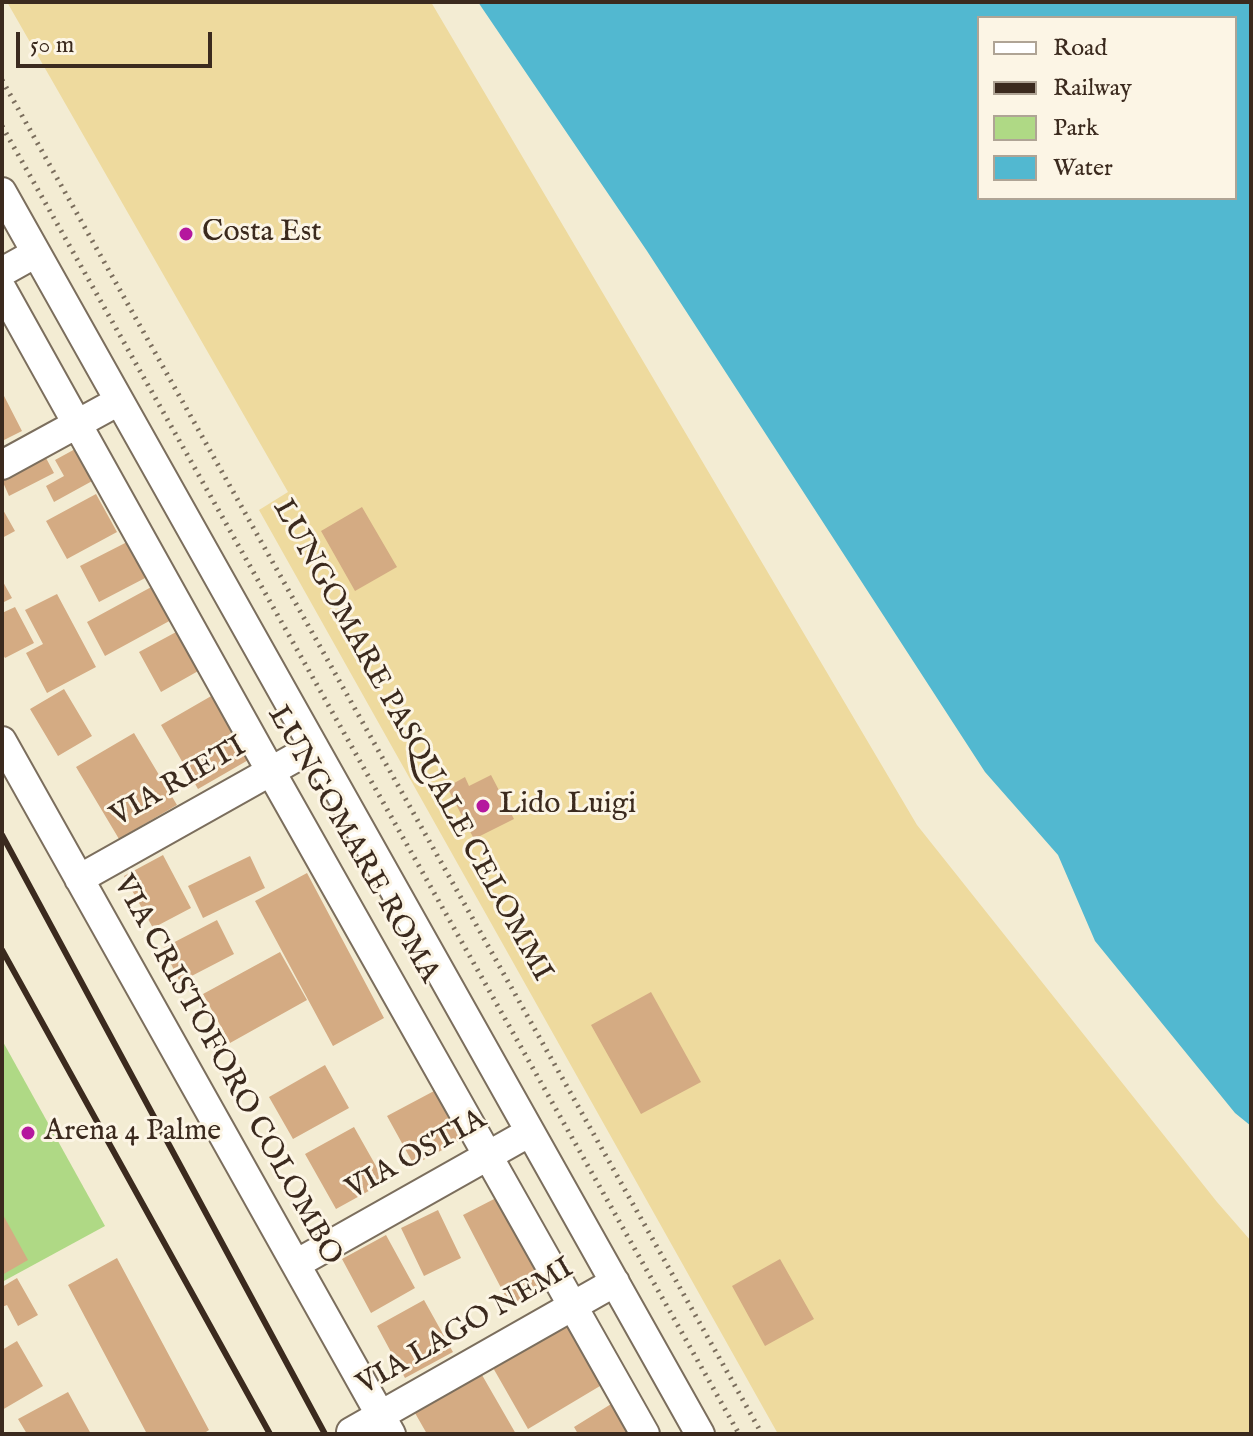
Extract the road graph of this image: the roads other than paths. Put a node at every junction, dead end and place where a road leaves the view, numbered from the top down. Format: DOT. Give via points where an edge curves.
graph roads {
  1 [pos="2,192"];
  2 [pos="36,253"];
  3 [pos="2,272"];
  4 [pos="2,289"];
  5 [pos="119,401"];
  6 [pos="77,423"];
  7 [pos="2,465"];
  8 [pos="2,741"];
  9 [pos="314,747"];
  10 [pos="270,770"];
  11 [pos="79,879"];
  12 [pos="530,1132"];
  13 [pos="489,1155"];
  14 [pos="296,1264"];
  15 [pos="615,1282"];
  16 [pos="574,1306"];
  17 [pos="386,1425"];
  18 [pos="351,1432"];
  19 [pos="645,1434"];
  20 [pos="700,1434"];
  1 -- 2 [label="street"];
  2 -- 3 [label="street"];
  2 -- 5 [label="street"];
  4 -- 6 [label="street, LUNGOMARE ROMA"];
  5 -- 6 [label="street"];
  5 -- 9 [label="street"];
  6 -- 7 [label="street"];
  6 -- 10 [label="street, LUNGOMARE ROMA"];
  8 -- 11 [label="street, VIA CRISTOFORO COLOMBO"];
  9 -- 10 [label="street, VIA RIETI"];
  9 -- 12 [label="street"];
  10 -- 11 [label="street, VIA RIETI"];
  10 -- 13 [label="street, LUNGOMARE ROMA"];
  11 -- 14 [label="street, VIA CRISTOFORO COLOMBO"];
  12 -- 13 [label="street, VIA OSTIA"];
  12 -- 15 [label="street"];
  13 -- 14 [label="street, VIA OSTIA"];
  13 -- 16 [label="street, LUNGOMARE ROMA"];
  14 -- 17 [label="street, VIA CRISTOFORO COLOMBO"];
  15 -- 16 [label="street, VIA LAGO NEMI"];
  15 -- 20 [label="street"];
  16 -- 17 [label="street, VIA LAGO NEMI"];
  16 -- 19 [label="street, LUNGOMARE ROMA"];
  17 -- 18 [label="street, VIA LAGO NEMI"];
}
